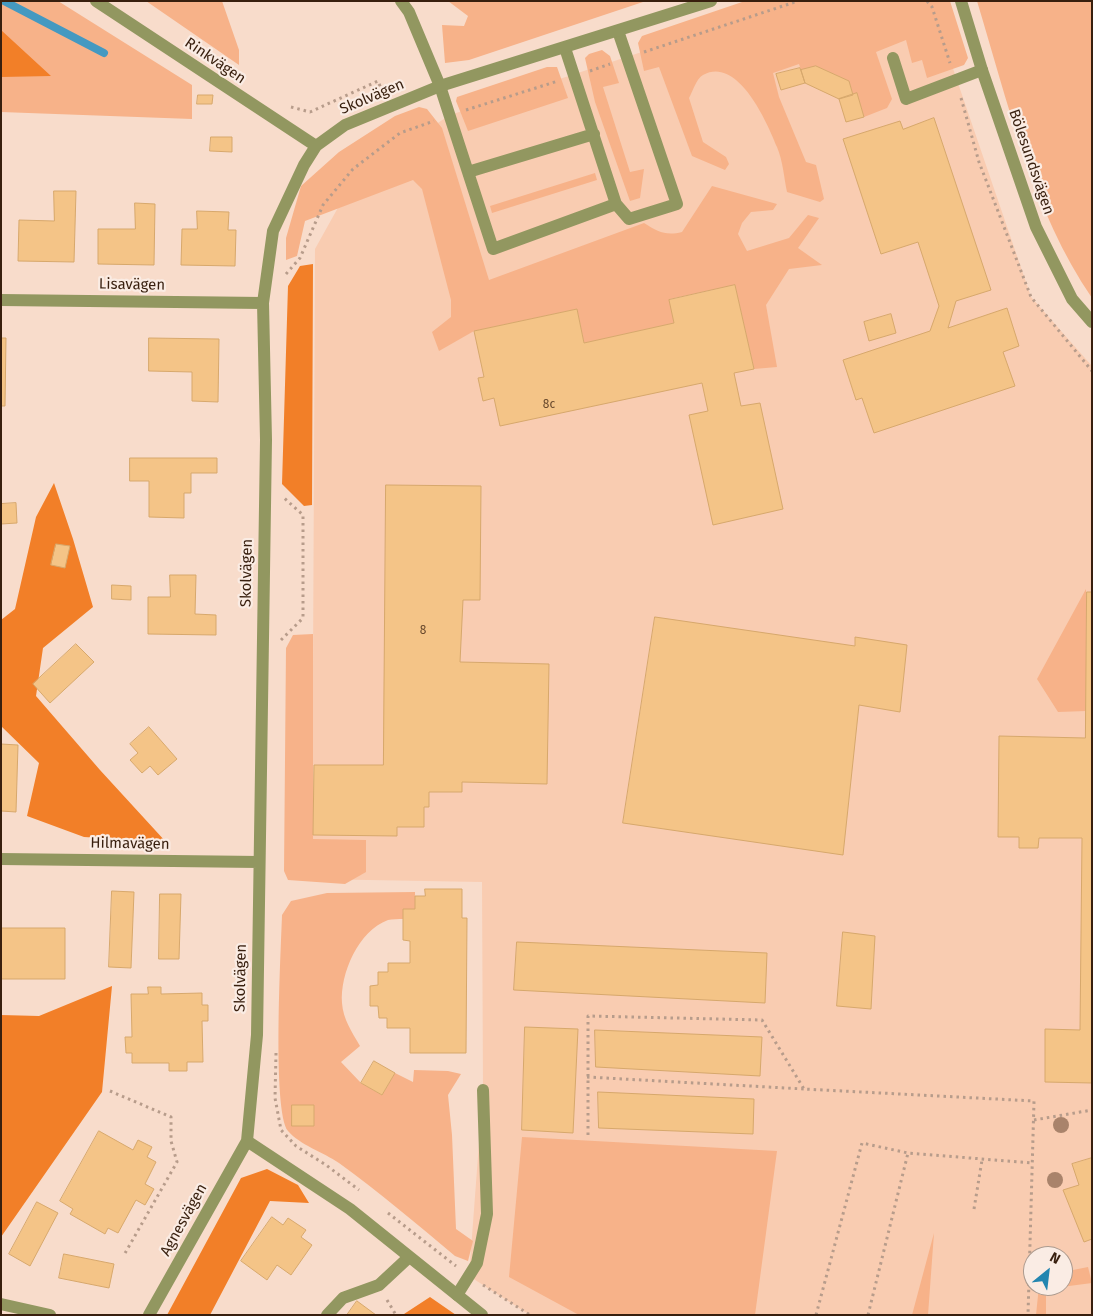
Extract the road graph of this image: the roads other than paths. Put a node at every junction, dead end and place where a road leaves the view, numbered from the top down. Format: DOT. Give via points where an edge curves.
graph roads {
  1 [pos="96,1"];
  2 [pos="402,1"];
  3 [pos="710,1"];
  4 [pos="961,1"];
  5 [pos="618,31"];
  6 [pos="566,48"];
  7 [pos="893,58"];
  8 [pos="982,70"];
  9 [pos="440,86"];
  10 [pos="594,134"];
  11 [pos="316,146"];
  12 [pos="468,172"];
  13 [pos="616,204"];
  14 [pos="1,300"];
  15 [pos="263,302"];
  16 [pos="1092,322"];
  17 [pos="1,859"];
  18 [pos="259,862"];
  19 [pos="483,1090"];
  20 [pos="247,1141"];
  21 [pos="408,1258"];
  22 [pos="457,1295"];
  23 [pos="1,1304"];
  24 [pos="50,1315"];
  25 [pos="150,1315"];
  26 [pos="327,1315"];
  27 [pos="482,1315"];
  1 -- 11 [label="street, Rinkvägen"];
  2 -- 9 [label="street"];
  3 -- 5 [label="street, Skolvägen"];
  4 -- 8 [label="street, Bölesundsvägen"];
  5 -- 6 [label="street, Skolvägen"];
  5 -- 13 [label="street" via="676,204 630,219"];
  6 -- 9 [label="street, Skolvägen"];
  6 -- 10 [label="street"];
  7 -- 8 [label="street" via="906,99"];
  8 -- 16 [label="street, Bölesundsvägen" via="1036,228 1072,299"];
  9 -- 11 [label="street, Skolvägen" via="345,125"];
  9 -- 12 [label="street"];
  10 -- 12 [label="street"];
  10 -- 13 [label="street"];
  11 -- 15 [label="street, Skolvägen" via="273,231"];
  12 -- 13 [label="street" via="493,249"];
  14 -- 15 [label="street, Lisavägen"];
  15 -- 18 [label="street, Skolvägen" via="266,440"];
  17 -- 18 [label="street, Hilmavägen"];
  18 -- 20 [label="street, Skolvägen" via="257,1035"];
  19 -- 22 [label="street" via="487,1214 477,1263"];
  20 -- 21 [label="street" via="350,1210"];
  20 -- 25 [label="street, Agnesvägen"];
  21 -- 22 [label="street"];
  21 -- 26 [label="street" via="379,1285 343,1298"];
  22 -- 27 [label="street"];
  23 -- 24 [label="street"];
}
